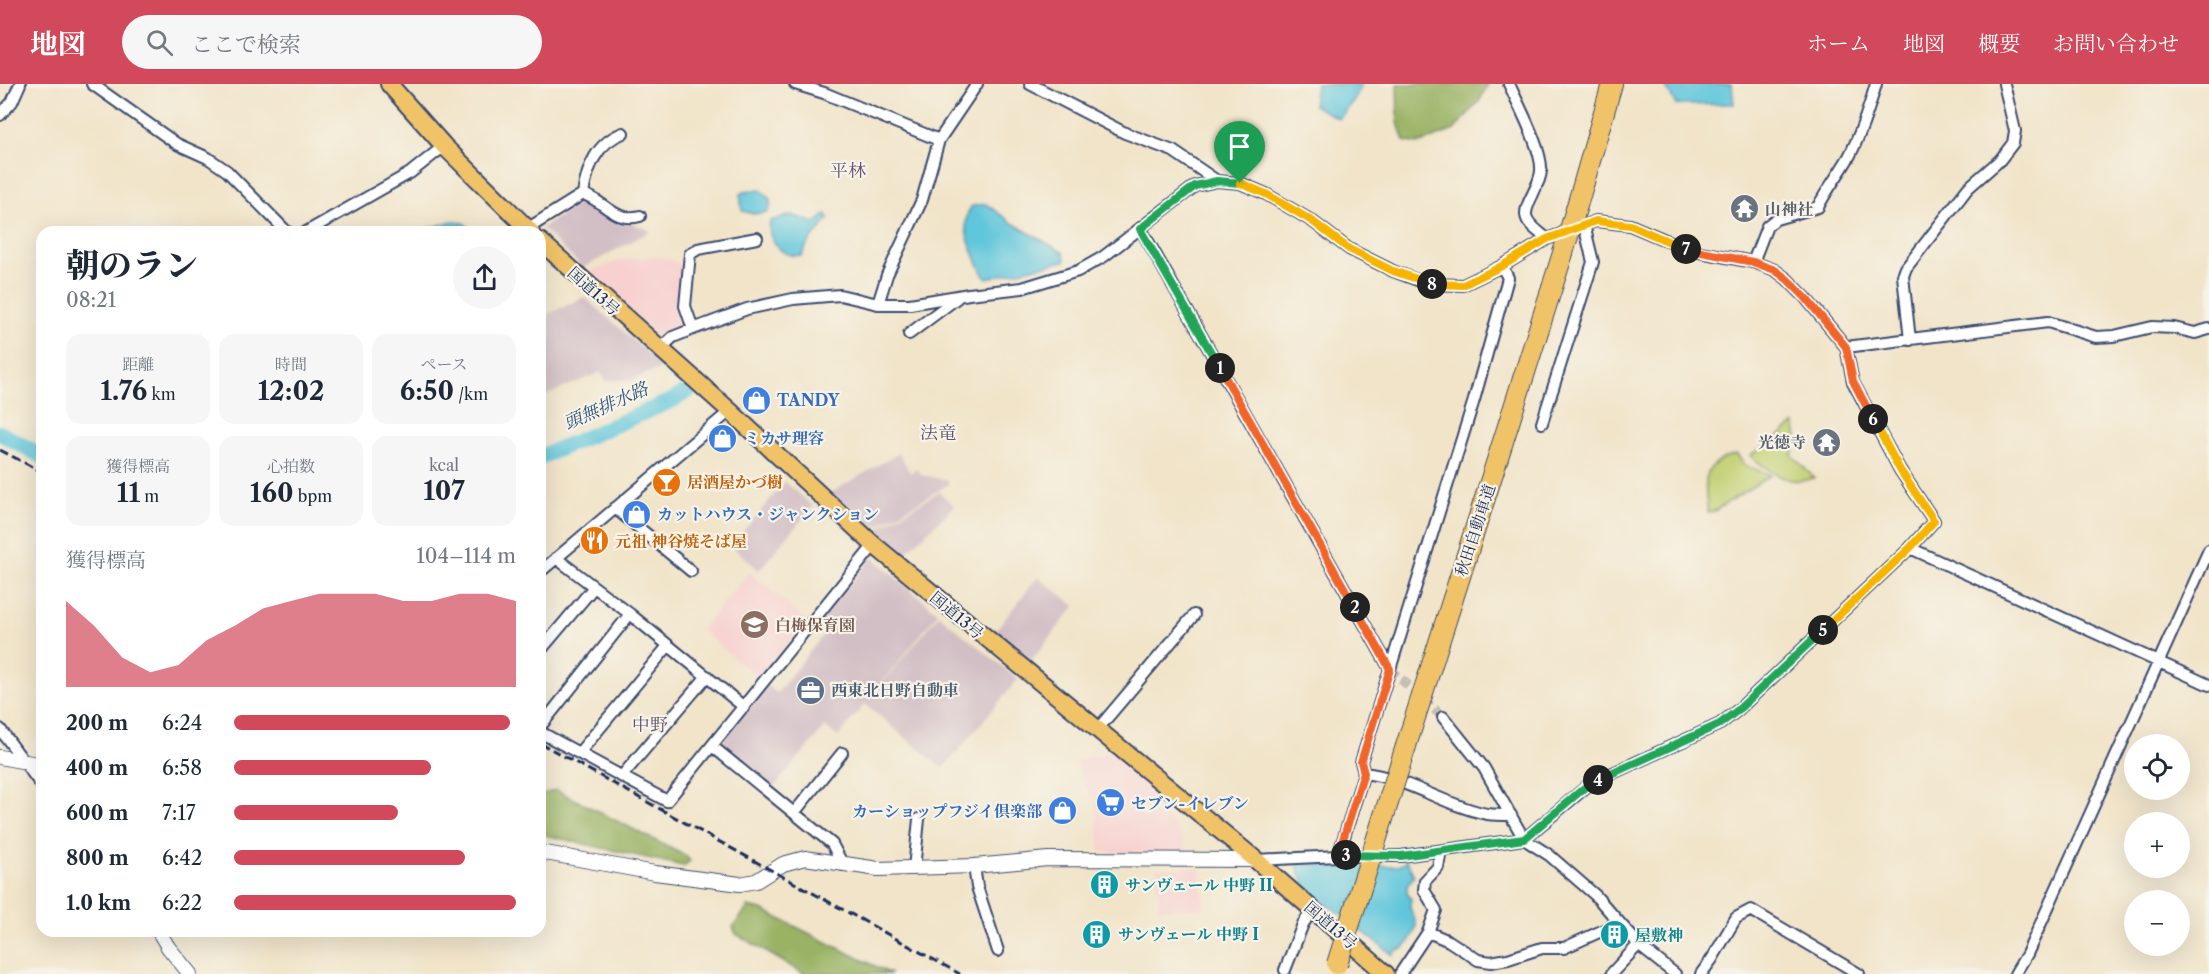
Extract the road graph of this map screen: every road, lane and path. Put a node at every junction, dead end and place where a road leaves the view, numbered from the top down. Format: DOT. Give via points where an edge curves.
graph roads {
  1 [pos="20,84"];
  2 [pos="92,84"];
  3 [pos="389,84"];
  4 [pos="795,84"];
  5 [pos="977,84"];
  6 [pos="1030,84"];
  7 [pos="1509,84"];
  8 [pos="1612,84"];
  9 [pos="1876,84"];
  10 [pos="2004,84"];
  11 [pos="0,115"];
  12 [pos="623,133"];
  13 [pos="939,140"];
  14 [pos="444,146"];
  15 [pos="1217,181"];
  16 [pos="583,194"];
  17 [pos="640,216"];
  18 [pos="1584,225"];
  19 [pos="281,226"];
  20 [pos="317,226"];
  21 [pos="524,226"];
  22 [pos="536,226"];
  23 [pos="1140,229"];
  24 [pos="757,238"];
  25 [pos="1547,239"];
  26 [pos="546,246"];
  27 [pos="1753,262"];
  28 [pos="1502,266"];
  29 [pos="960,296"];
  30 [pos="878,304"];
  31 [pos="693,329"];
  32 [pos="2209,329"];
  33 [pos="909,334"];
  34 [pos="1910,340"];
  35 [pos="1846,347"];
  36 [pos="660,349"];
  37 [pos="730,411"];
  38 [pos="1542,423"];
  39 [pos="615,508"];
  40 [pos="874,545"];
  41 [pos="1910,548"];
  42 [pos="2209,550"];
  43 [pos="556,558"];
  44 [pos="546,567"];
  45 [pos="692,571"];
  46 [pos="594,586"];
  47 [pos="630,614"];
  48 [pos="1194,615"];
  49 [pos="546,644"];
  50 [pos="668,646"];
  51 [pos="2158,662"];
  52 [pos="1390,669"];
  53 [pos="707,676"];
  54 [pos="2209,685"];
  55 [pos="744,707"];
  56 [pos="1443,717"];
  57 [pos="546,722"];
  58 [pos="0,729"];
  59 [pos="1096,730"];
  60 [pos="546,734"];
  61 [pos="712,746"];
  62 [pos="579,753"];
  63 [pos="842,753"];
  64 [pos="0,757"];
  65 [pos="23,761"];
  66 [pos="36,764"];
  67 [pos="1364,773"];
  68 [pos="622,776"];
  69 [pos="36,778"];
  70 [pos="794,813"];
  71 [pos="1511,815"];
  72 [pos="919,819"];
  73 [pos="1524,839"];
  74 [pos="1441,850"];
  75 [pos="546,853"];
  76 [pos="1338,855"];
  77 [pos="1256,860"];
  78 [pos="843,865"];
  79 [pos="974,866"];
  80 [pos="914,869"];
  81 [pos="1313,909"];
  82 [pos="1619,923"];
  83 [pos="1428,932"];
  84 [pos="161,937"];
  85 [pos="1639,944"];
  86 [pos="998,951"];
  87 [pos="1335,969"];
  88 [pos="1285,970"];
  89 [pos="190,974"];
  90 [pos="1386,974"];
  91 [pos="1400,974"];
  92 [pos="1612,974"];
  93 [pos="1675,974"];
  94 [pos="1701,974"];
  95 [pos="1859,974"];
  96 [pos="2015,974"];
  1 -- 11 [label="street" via="12,102"];
  2 -- 19 [label="street" via="177,144 227,171"];
  3 -- 14 [label="highway"];
  4 -- 13 [label="street"];
  5 -- 13 [label="street"];
  6 -- 15 [label="street" via="1125,133 1173,151"];
  7 -- 25 [label="street" via="1542,169 1526,213 1528,222"];
  8 -- 87 [label="highway, 秋田自動車道, bridge" via="1563,253"];
  9 -- 27 [label="street" via="1849,155 1818,207 1776,219 1767,226"];
  10 -- 34 [label="street" via="2015,131 2013,143 1968,188 1906,268 1903,276"];
  12 -- 16 [label="street" via="597,151 586,172"];
  13 -- 30 [label="street" via="922,200 887,274"];
  14 -- 20 [label="street" via="410,173"];
  14 -- 21 [label="highway"];
  15 -- 23 [label="street" via="1195,186"];
  15 -- 28 [label="street" via="1240,183 1266,194 1349,249 1428,284 1463,285"];
  16 -- 17 [label="street" via="620,216"];
  16 -- 22 [label="street"];
  18 -- 25 [label="street"];
  18 -- 27 [label="street" via="1596,221 1630,225 1689,250"];
  18 -- 38 [label="street" via="1593,262"];
  23 -- 29 [label="street" via="1078,271 1022,288"];
  23 -- 52 [label="street"];
  24 -- 31 [label="street" via="698,249 690,254 685,306"];
  25 -- 28 [label="street"];
  26 -- 36 [label="highway, 国道13号"];
  27 -- 35 [label="street" via="1787,279"];
  28 -- 52 [label="street" via="1508,278"];
  29 -- 30 [label="street" via="910,304"];
  29 -- 33 [label="street"];
  30 -- 31 [label="street" via="840,295 793,299 747,309"];
  31 -- 36 [label="street" via="673,337"];
  32 -- 34 [label="street" via="2195,333 2152,327 2096,337 2048,322"];
  34 -- 35 [label="street"];
  35 -- 41 [label="street" via="1853,381 1900,470 1934,521"];
  36 -- 37 [label="highway, 国道13号"];
  37 -- 39 [label="street"];
  37 -- 40 [label="highway, 国道13号"];
  39 -- 43 [label="street"];
  39 -- 45 [label="street"];
  40 -- 55 [label="street"];
  40 -- 59 [label="highway, 国道13号"];
  41 -- 51 [label="street"];
  41 -- 73 [label="street" via="1720,724 1590,783"];
  42 -- 51 [label="street"];
  43 -- 44 [label="street"];
  43 -- 46 [label="street"];
  46 -- 47 [label="street"];
  46 -- 49 [label="street"];
  47 -- 50 [label="street"];
  47 -- 57 [label="street"];
  48 -- 59 [label="street"];
  50 -- 53 [label="street"];
  50 -- 62 [label="street"];
  51 -- 54 [label="street"];
  51 -- 96 [label="street"];
  52 -- 67 [label="street" via="1361,762"];
  53 -- 55 [label="street"];
  53 -- 68 [label="street"];
  55 -- 61 [label="street"];
  56 -- 71 [label="street" via="1484,768"];
  58 -- 65 [label="street"];
  59 -- 77 [label="highway, 国道13号"];
  60 -- 62 [label="street"];
  61 -- 68 [label="street" via="667,801"];
  61 -- 70 [label="street"];
  62 -- 68 [label="street"];
  63 -- 70 [label="street"];
  64 -- 65 [label="street"];
  65 -- 66 [label="street"];
  65 -- 69 [label="street"];
  67 -- 71 [label="street" via="1487,813"];
  67 -- 76 [label="street"];
  70 -- 78 [label="street" via="832,844"];
  71 -- 73 [label="street"];
  72 -- 80 [label="street"];
  73 -- 74 [label="street"];
  73 -- 82 [label="street" via="1595,895"];
  74 -- 76 [label="street" via="1401,856"];
  74 -- 83 [label="street" via="1438,867 1425,881 1424,890 1436,910"];
  75 -- 78 [label="street" via="740,884 756,881 794,860"];
  76 -- 77 [label="street"];
  77 -- 79 [label="street" via="1048,859"];
  77 -- 81 [label="highway, 国道13号"];
  78 -- 80 [label="street"];
  79 -- 80 [label="street"];
  79 -- 86 [label="street"];
  81 -- 88 [label="street"];
  81 -- 90 [label="highway, 国道13号"];
  82 -- 83 [label="street" via="1564,948 1542,948 1491,962 1478,960"];
  82 -- 85 [label="street"];
  83 -- 91 [label="street"];
  84 -- 89 [label="street"];
  85 -- 92 [label="street"];
  85 -- 93 [label="street"];
  94 -- 95 [label="street" via="1736,918 1751,910"];
}
